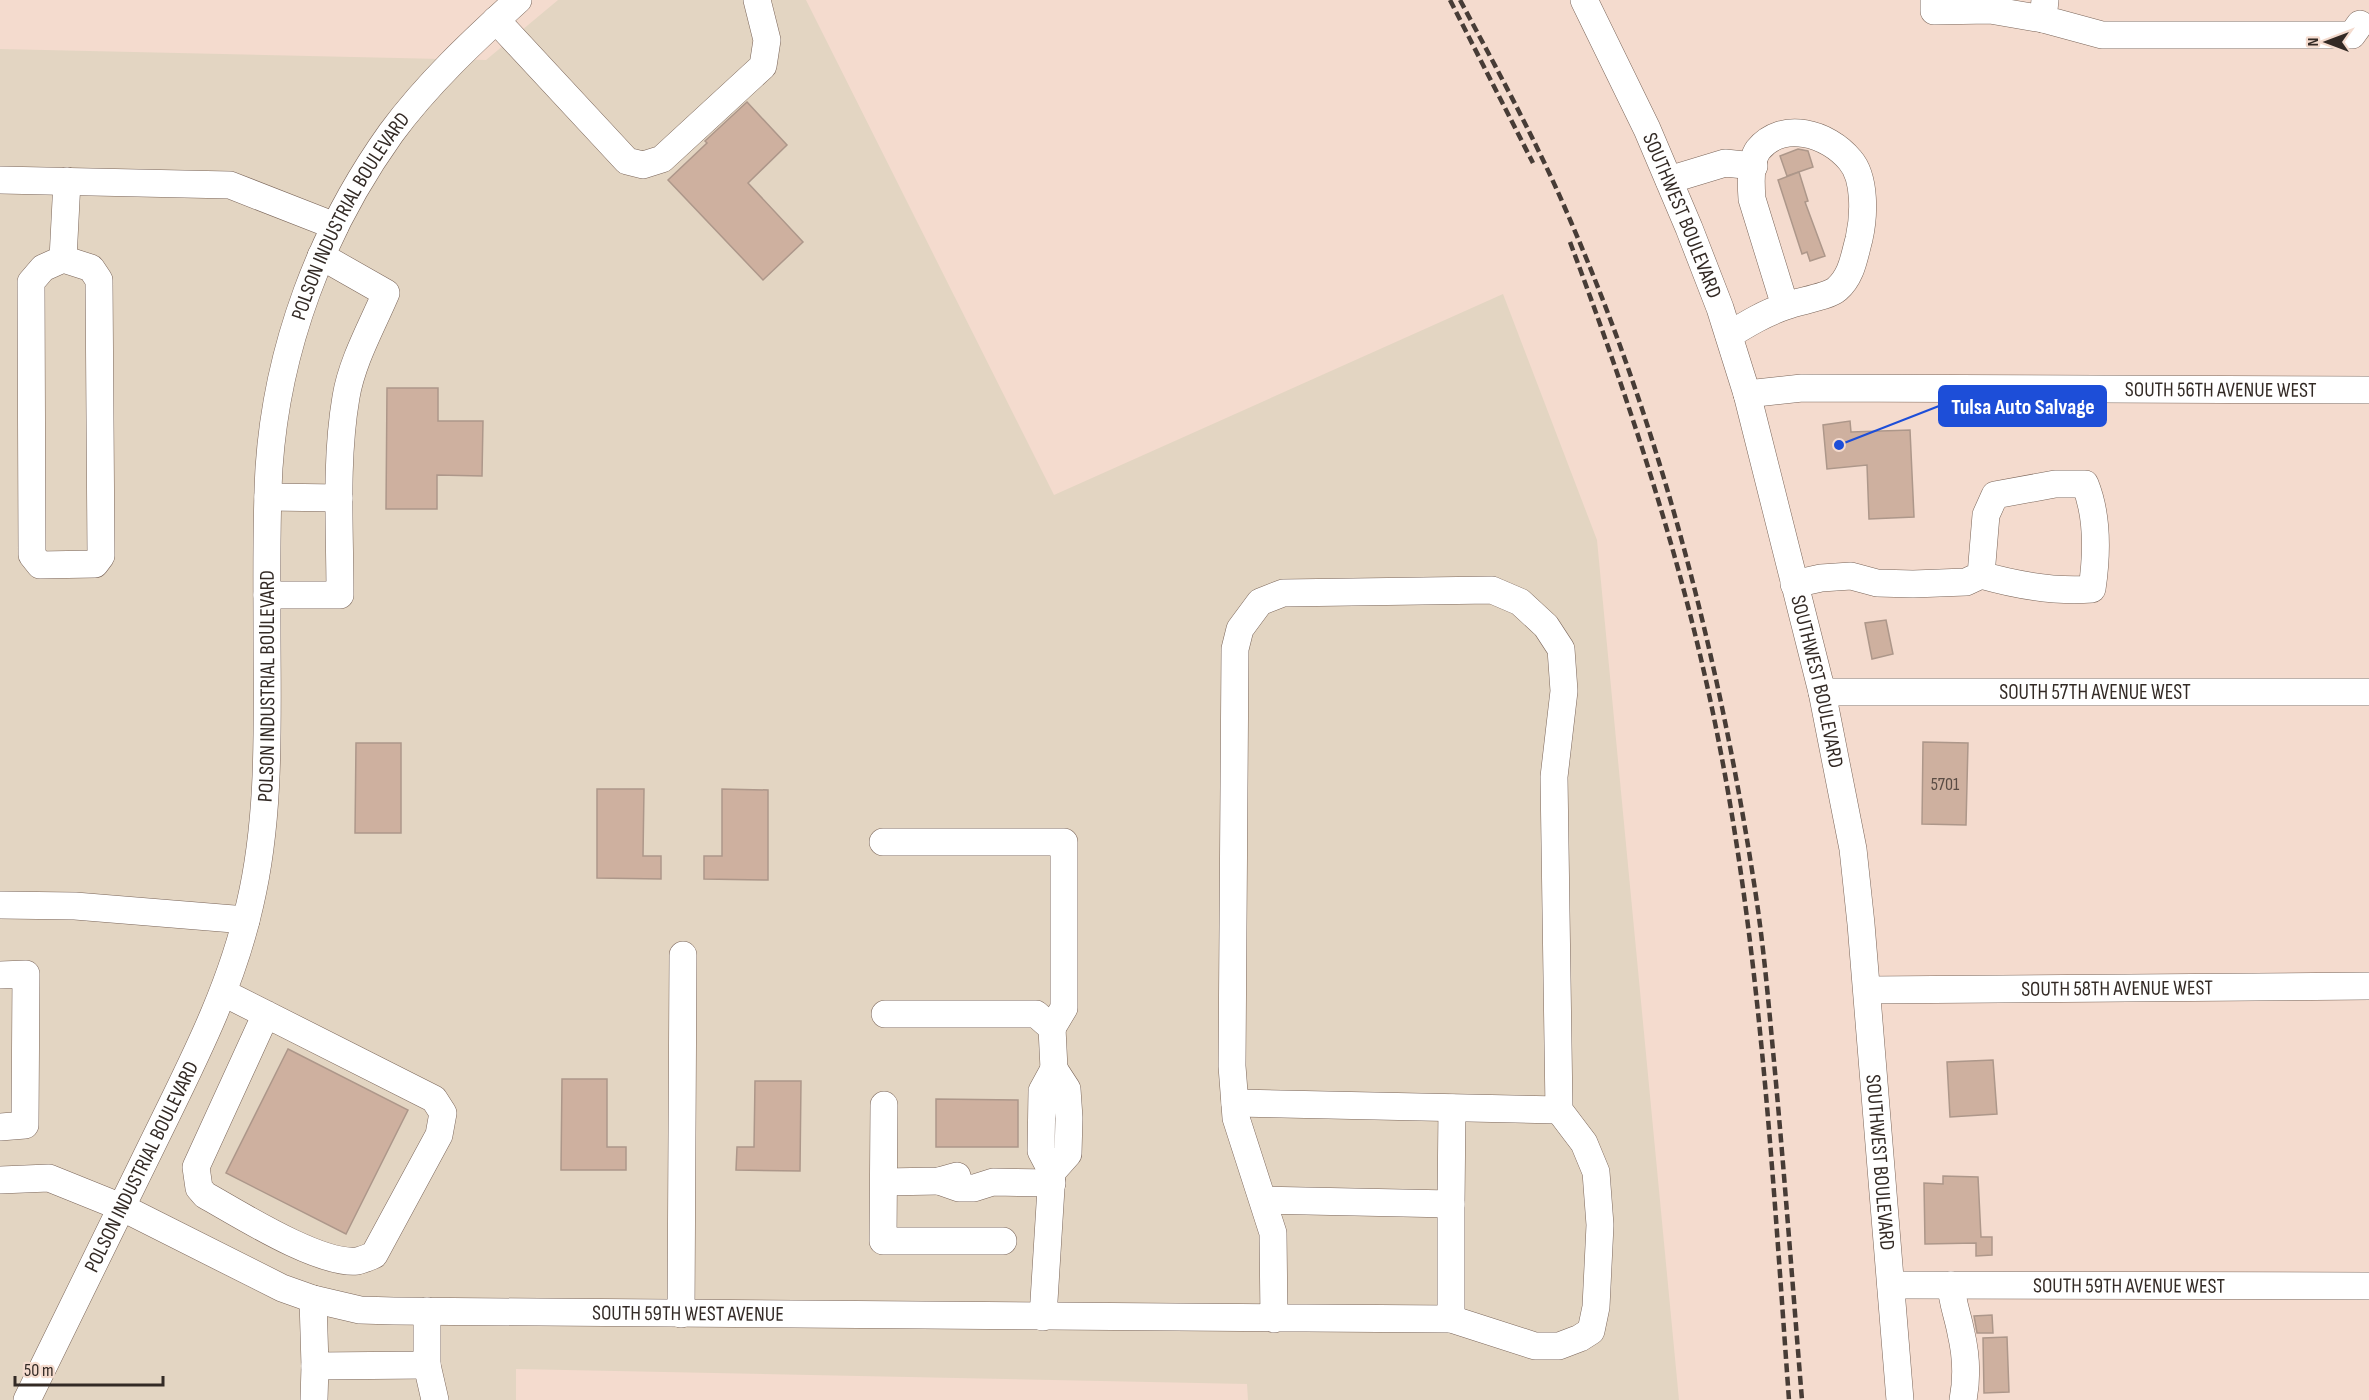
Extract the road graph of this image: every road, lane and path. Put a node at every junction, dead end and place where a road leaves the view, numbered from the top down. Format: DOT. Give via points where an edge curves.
graph roads {
  1 [pos="518,0"];
  2 [pos="757,0"];
  3 [pos="1584,0"];
  4 [pos="1934,0"];
  5 [pos="2044,9"];
  6 [pos="2362,16"];
  7 [pos="496,20"];
  8 [pos="1754,166"];
  9 [pos="0,180"];
  10 [pos="1669,180"];
  11 [pos="67,182"];
  12 [pos="335,226"];
  13 [pos="321,256"];
  14 [pos="63,258"];
  15 [pos="1785,306"];
  16 [pos="1729,335"];
  17 [pos="2369,390"];
  18 [pos="1747,394"];
  19 [pos="268,497"];
  20 [pos="339,498"];
  21 [pos="1981,575"];
  22 [pos="1794,584"];
  23 [pos="267,595"];
  24 [pos="1822,692"];
  25 [pos="2369,692"];
  26 [pos="883,842"];
  27 [pos="0,905"];
  28 [pos="246,920"];
  29 [pos="683,955"];
  30 [pos="0,975"];
  31 [pos="2369,986"];
  32 [pos="1867,990"];
  33 [pos="224,993"];
  34 [pos="266,1014"];
  35 [pos="885,1014"];
  36 [pos="1052,1028"];
  37 [pos="1235,1103"];
  38 [pos="884,1105"];
  39 [pos="1452,1108"];
  40 [pos="1559,1110"];
  41 [pos="0,1127"];
  42 [pos="1052,1177"];
  43 [pos="0,1180"];
  44 [pos="884,1182"];
  45 [pos="1263,1200"];
  46 [pos="1451,1204"];
  47 [pos="122,1207"];
  48 [pos="1003,1241"];
  49 [pos="295,1245"];
  50 [pos="276,1285"];
  51 [pos="1891,1285"];
  52 [pos="1951,1285"];
  53 [pos="2369,1286"];
  54 [pos="313,1299"];
  55 [pos="427,1311"];
  56 [pos="681,1314"];
  57 [pos="1043,1317"];
  58 [pos="1274,1319"];
  59 [pos="1451,1319"];
  60 [pos="427,1365"];
  61 [pos="315,1366"];
  62 [pos="27,1400"];
  63 [pos="314,1400"];
  64 [pos="435,1400"];
  65 [pos="1900,1400"];
  66 [pos="1963,1400"];
  1 -- 7 [label="street, POLSON INDUSTRIAL BOULEVARD"];
  2 -- 7 [label="street" via="767,40 763,66 662,159 643,165 627,161"];
  3 -- 10 [label="street, SOUTHWEST BOULEVARD"];
  4 -- 5 [label="street" via="1934,11"];
  5 -- 6 [label="street" via="2102,35 2352,35"];
  7 -- 12 [label="street, POLSON INDUSTRIAL BOULEVARD" via="446,68 392,132"];
  8 -- 10 [label="street" via="1725,163"];
  8 -- 15 [label="street" via="1750,182 1752,199"];
  8 -- 15 [label="street" via="1757,151 1775,136 1804,133 1820,137 1851,160 1859,178 1860,233 1851,270 1836,290"];
  9 -- 11 [label="street"];
  10 -- 16 [label="street, SOUTHWEST BOULEVARD"];
  11 -- 12 [label="street" via="231,185"];
  11 -- 14 [label="street"];
  12 -- 13 [label="street, POLSON INDUSTRIAL BOULEVARD"];
  13 -- 19 [label="street, POLSON INDUSTRIAL BOULEVARD" via="294,331 282,379"];
  13 -- 20 [label="street" via="386,293 346,395"];
  14 -- 14 [label="street" via="43,268 32,282 32,555 40,565 95,564 101,556 99,280 91,268"];
  15 -- 16 [label="street"];
  16 -- 18 [label="street, SOUTHWEST BOULEVARD"];
  17 -- 18 [label="street, SOUTH 56TH AVENUE WEST" via="1802,388"];
  18 -- 22 [label="street, SOUTHWEST BOULEVARD"];
  19 -- 20 [label="street"];
  19 -- 23 [label="street, POLSON INDUSTRIAL BOULEVARD"];
  20 -- 23 [label="street" via="340,595"];
  21 -- 21 [label="street" via="2010,583 2092,590 2093,504 2085,484 2055,484 1995,495 1986,515"];
  21 -- 22 [label="street" via="1965,582 1878,583 1851,576"];
  22 -- 24 [label="street, SOUTHWEST BOULEVARD"];
  23 -- 28 [label="street, POLSON INDUSTRIAL BOULEVARD" via="264,819 260,859"];
  24 -- 25 [label="street, SOUTH 57TH AVENUE WEST"];
  24 -- 32 [label="street, SOUTHWEST BOULEVARD" via="1852,849"];
  26 -- 36 [label="street" via="1064,842 1064,1008"];
  27 -- 28 [label="street" via="75,906"];
  28 -- 33 [label="street, POLSON INDUSTRIAL BOULEVARD"];
  29 -- 56 [label="street"];
  30 -- 41 [label="street" via="26,974 25,1125"];
  31 -- 32 [label="street, SOUTH 58TH AVENUE WEST"];
  32 -- 51 [label="street, SOUTHWEST BOULEVARD"];
  33 -- 34 [label="street"];
  33 -- 47 [label="street, POLSON INDUSTRIAL BOULEVARD"];
  34 -- 49 [label="street" via="196,1167 196,1176 205,1195"];
  34 -- 49 [label="street" via="434,1099 443,1113 439,1135 374,1255 356,1261"];
  35 -- 36 [label="street" via="1036,1014"];
  36 -- 42 [label="street" via="1054,1069 1067,1089 1069,1118 1068,1154"];
  37 -- 39 [label="street"];
  37 -- 40 [label="street" via="1235,649 1240,629 1260,602 1283,593 1492,590 1520,603 1546,626 1562,649 1564,691 1554,777"];
  37 -- 45 [label="street" via="1236,1118"];
  38 -- 44 [label="street"];
  39 -- 40 [label="street"];
  39 -- 46 [label="street"];
  40 -- 59 [label="street, SOUTH 59TH WEST AVENUE" via="1584,1143 1596,1172 1600,1225 1591,1331 1559,1346 1534,1346"];
  42 -- 44 [label="street" via="993,1182 979,1176 960,1176 939,1181"];
  42 -- 57 [label="street"];
  43 -- 47 [label="street, SOUTH 59TH WEST AVENUE" via="49,1178"];
  44 -- 48 [label="street" via="883,1240"];
  45 -- 46 [label="street"];
  45 -- 58 [label="street" via="1273,1233"];
  46 -- 59 [label="street"];
  47 -- 50 [label="street, SOUTH 59TH WEST AVENUE"];
  47 -- 62 [label="street, POLSON INDUSTRIAL BOULEVARD"];
  49 -- 50 [label="street"];
  50 -- 54 [label="street, SOUTH 59TH WEST AVENUE"];
  51 -- 52 [label="street, SOUTH 59TH AVENUE WEST"];
  51 -- 65 [label="street, SOUTHWEST BOULEVARD"];
  52 -- 53 [label="street, SOUTH 59TH AVENUE WEST"];
  52 -- 66 [label="street" via="1962,1334 1966,1385"];
  54 -- 55 [label="street, SOUTH 59TH WEST AVENUE" via="360,1310"];
  54 -- 61 [label="street"];
  55 -- 56 [label="street, SOUTH 59TH WEST AVENUE"];
  55 -- 60 [label="street"];
  56 -- 57 [label="street, SOUTH 59TH WEST AVENUE"];
  57 -- 58 [label="street, SOUTH 59TH WEST AVENUE"];
  58 -- 59 [label="street, SOUTH 59TH WEST AVENUE"];
  60 -- 61 [label="street"];
  60 -- 64 [label="street"];
  61 -- 63 [label="street"];
}
